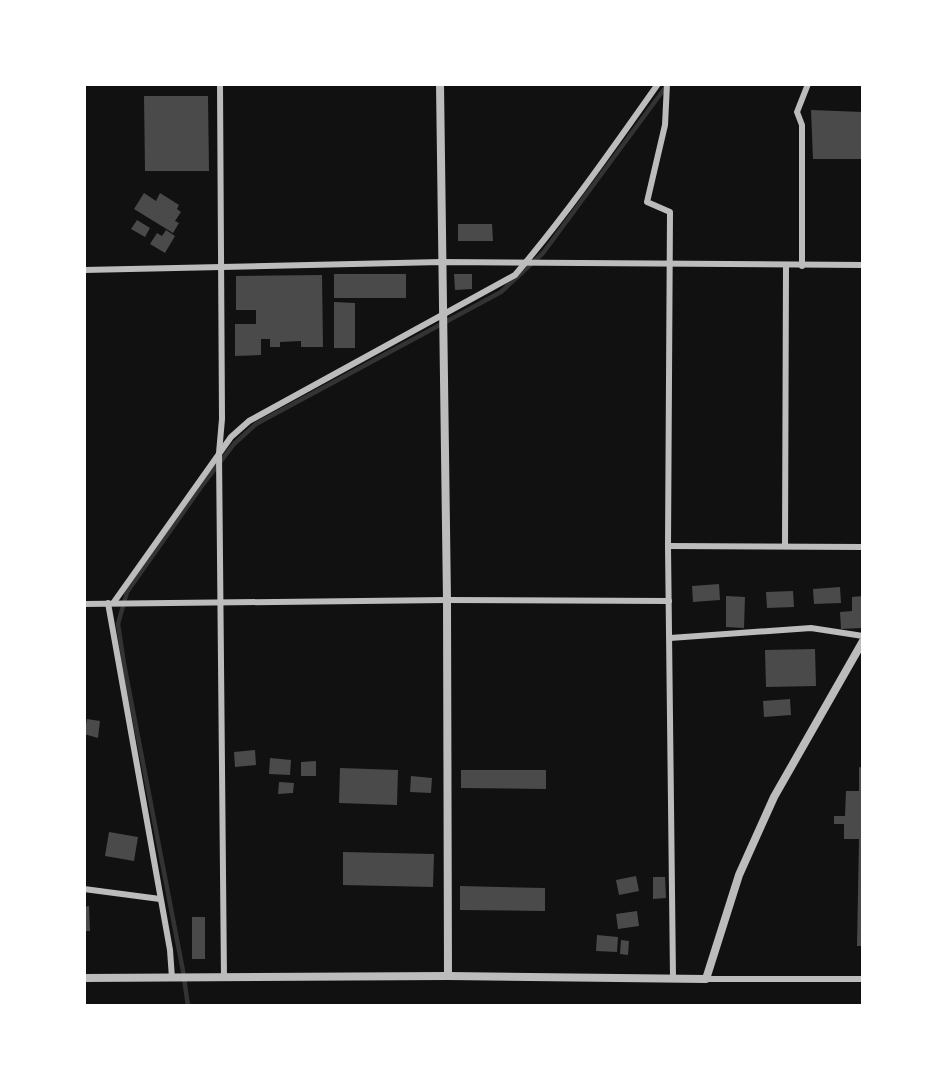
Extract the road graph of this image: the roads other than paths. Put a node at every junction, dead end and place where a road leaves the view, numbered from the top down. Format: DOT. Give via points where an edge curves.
graph roads {
  1 [pos="220,84"];
  2 [pos="440,84"];
  3 [pos="658,84"];
  4 [pos="667,84"];
  5 [pos="808,84"];
  6 [pos="441,262"];
  7 [pos="525,263"];
  8 [pos="668,265"];
  9 [pos="786,265"];
  10 [pos="802,265"];
  11 [pos="863,265"];
  12 [pos="221,268"];
  13 [pos="84,270"];
  14 [pos="442,317"];
  15 [pos="219,454"];
  16 [pos="668,546"];
  17 [pos="785,546"];
  18 [pos="863,547"];
  19 [pos="447,600"];
  20 [pos="669,601"];
  21 [pos="113,603"];
  22 [pos="220,603"];
  23 [pos="84,604"];
  24 [pos="670,638"];
  25 [pos="863,638"];
  26 [pos="860,650"];
  27 [pos="84,889"];
  28 [pos="160,899"];
  29 [pos="448,976"];
  30 [pos="84,978"];
  31 [pos="174,978"];
  32 [pos="223,978"];
  33 [pos="673,978"];
  34 [pos="706,979"];
  35 [pos="863,979"];
  1 -- 12 [label="street"];
  2 -- 6 [label="street"];
  3 -- 7 [label="street"];
  4 -- 8 [label="street" via="665,125 646,202 670,212"];
  5 -- 10 [label="street" via="797,112 802,125"];
  6 -- 7 [label="street"];
  6 -- 12 [label="street"];
  6 -- 14 [label="street"];
  7 -- 8 [label="street"];
  7 -- 14 [label="street" via="515,275"];
  8 -- 9 [label="street"];
  8 -- 16 [label="street"];
  9 -- 10 [label="street"];
  9 -- 17 [label="street"];
  10 -- 11 [label="street"];
  12 -- 13 [label="street"];
  12 -- 15 [label="street"];
  14 -- 15 [label="street" via="249,421"];
  14 -- 19 [label="street"];
  15 -- 21 [label="street"];
  15 -- 22 [label="street"];
  16 -- 17 [label="street"];
  16 -- 20 [label="street"];
  17 -- 18 [label="street"];
  19 -- 20 [label="street"];
  19 -- 22 [label="street"];
  19 -- 29 [label="street"];
  20 -- 24 [label="street"];
  21 -- 22 [label="street"];
  21 -- 23 [label="street"];
  21 -- 28 [label="street"];
  22 -- 32 [label="street"];
  24 -- 25 [label="street" via="811,628"];
  24 -- 33 [label="street"];
  25 -- 26 [label="street"];
  26 -- 34 [label="street" via="774,797 739,875"];
  27 -- 28 [label="street"];
  28 -- 31 [label="street"];
  29 -- 32 [label="street"];
  29 -- 33 [label="street"];
  30 -- 31 [label="street"];
  31 -- 32 [label="street"];
  33 -- 34 [label="street"];
  34 -- 35 [label="street"];
}
